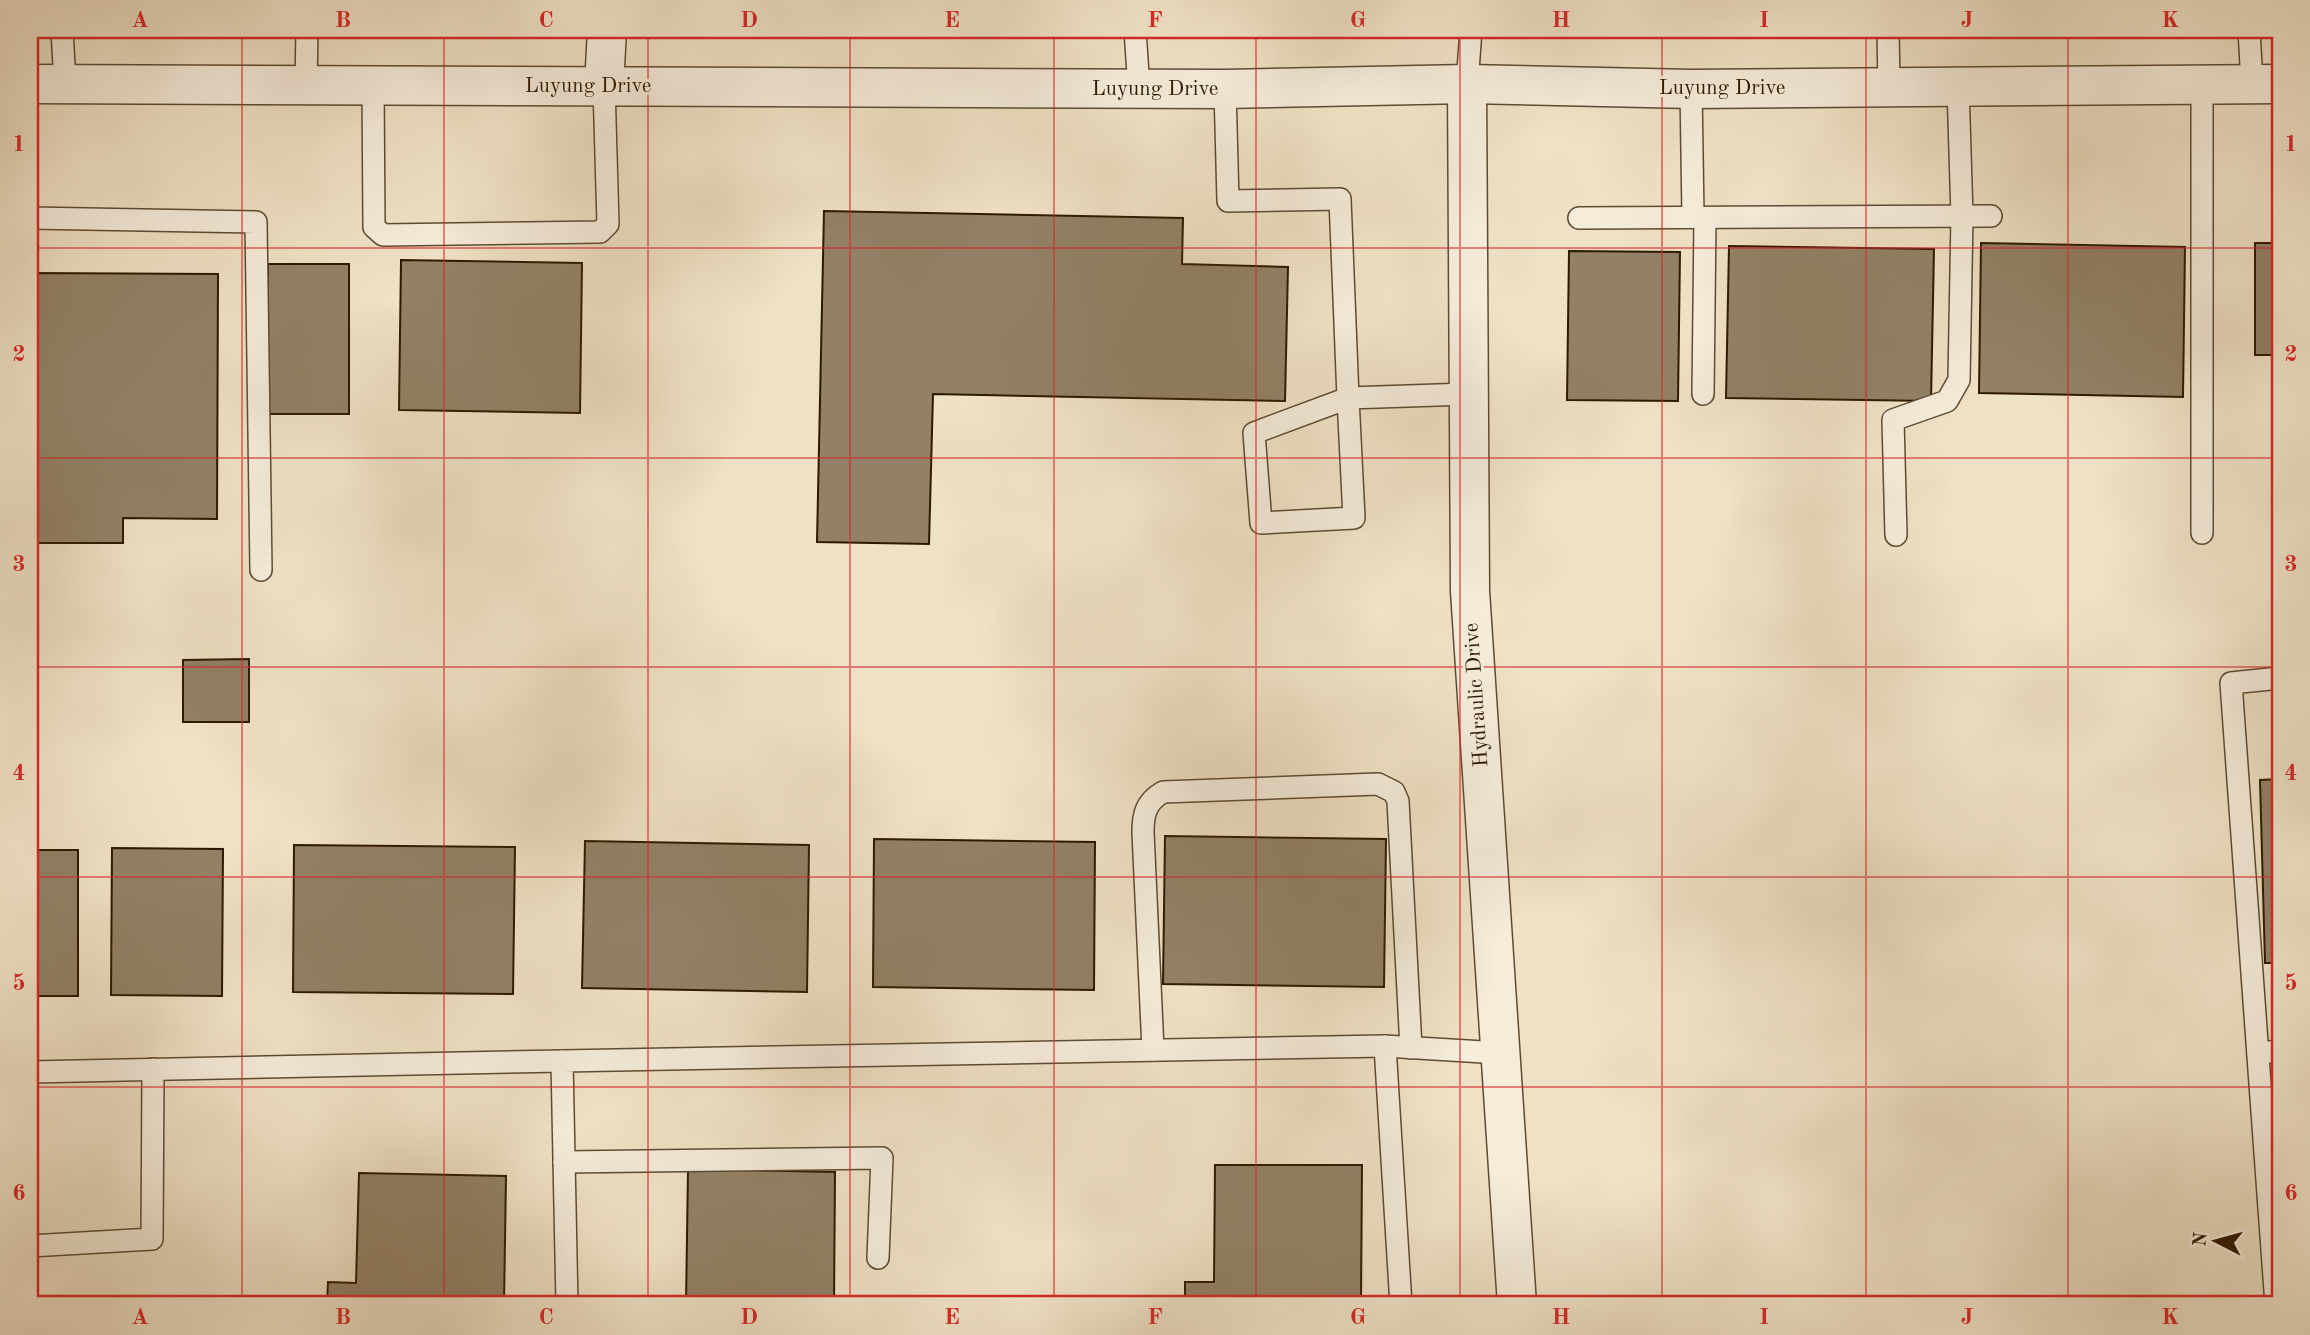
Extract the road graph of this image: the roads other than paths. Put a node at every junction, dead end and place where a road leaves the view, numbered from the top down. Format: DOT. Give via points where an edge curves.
graph roads {
  1 [pos="62,30"];
  2 [pos="307,30"];
  3 [pos="607,30"];
  4 [pos="1135,30"];
  5 [pos="1471,30"];
  6 [pos="1888,30"];
  7 [pos="2249,30"];
  8 [pos="47,84"];
  9 [pos="1467,84"];
  10 [pos="2266,84"];
  11 [pos="306,85"];
  12 [pos="373,85"];
  13 [pos="2202,85"];
  14 [pos="604,86"];
  15 [pos="1889,87"];
  16 [pos="1958,87"];
  17 [pos="1139,89"];
  18 [pos="1225,89"];
  19 [pos="1691,89"];
  20 [pos="1962,216"];
  21 [pos="1991,216"];
  22 [pos="1699,217"];
  23 [pos="30,218"];
  24 [pos="1579,218"];
  25 [pos="1468,394"];
  26 [pos="1703,394"];
  27 [pos="1348,398"];
  28 [pos="2202,533"];
  29 [pos="1896,535"];
  30 [pos="261,570"];
  31 [pos="2280,678"];
  32 [pos="1385,1046"];
  33 [pos="1411,1048"];
  34 [pos="1153,1051"];
  35 [pos="2280,1051"];
  36 [pos="1500,1053"];
  37 [pos="2258,1054"];
  38 [pos="562,1061"];
  39 [pos="153,1069"];
  40 [pos="30,1072"];
  41 [pos="564,1162"];
  42 [pos="30,1246"];
  43 [pos="878,1258"];
  44 [pos="567,1305"];
  45 [pos="1401,1305"];
  46 [pos="1517,1305"];
  47 [pos="2276,1305"];
  1 -- 8 [label="lane"];
  2 -- 11 [label="lane"];
  3 -- 14 [label="street"];
  4 -- 17 [label="lane"];
  5 -- 9 [label="lane"];
  6 -- 15 [label="lane"];
  7 -- 10 [label="lane"];
  8 -- 11 [label="street, Luyung Drive"];
  9 -- 18 [label="street, Luyung Drive"];
  9 -- 19 [label="street, Luyung Drive"];
  9 -- 25 [label="street, Hydraulic Drive"];
  10 -- 13 [label="street, Luyung Drive"];
  11 -- 12 [label="street, Luyung Drive"];
  12 -- 14 [label="street, Luyung Drive"];
  12 -- 14 [label="lane" via="374,227 383,235 600,232 608,224"];
  13 -- 16 [label="street, Luyung Drive"];
  13 -- 28 [label="lane"];
  14 -- 17 [label="street, Luyung Drive"];
  15 -- 16 [label="street, Luyung Drive"];
  15 -- 19 [label="street, Luyung Drive"];
  16 -- 20 [label="lane"];
  17 -- 18 [label="street, Luyung Drive"];
  18 -- 27 [label="lane" via="1228,201 1340,198"];
  19 -- 22 [label="lane"];
  20 -- 21 [label="lane"];
  20 -- 22 [label="lane"];
  20 -- 29 [label="lane" via="1959,380 1947,401 1893,420"];
  22 -- 24 [label="lane"];
  22 -- 26 [label="lane"];
  23 -- 30 [label="lane" via="256,222"];
  25 -- 27 [label="lane"];
  25 -- 36 [label="street, Hydraulic Drive" via="1470,591"];
  27 -- 27 [label="lane" via="1354,518 1261,523 1254,433"];
  31 -- 37 [label="lane" via="2231,682"];
  32 -- 33 [label="lane"];
  32 -- 34 [label="lane"];
  32 -- 45 [label="lane"];
  33 -- 34 [label="lane" via="1398,802 1394,792 1378,784 1163,792 1147,806 1143,832"];
  33 -- 36 [label="lane"];
  34 -- 38 [label="lane"];
  35 -- 37 [label="lane"];
  36 -- 46 [label="street, Hydraulic Drive"];
  37 -- 47 [label="lane"];
  38 -- 39 [label="lane"];
  38 -- 41 [label="lane"];
  39 -- 40 [label="lane"];
  39 -- 42 [label="lane" via="152,1239"];
  41 -- 43 [label="lane" via="882,1158"];
  41 -- 44 [label="lane"];
}
